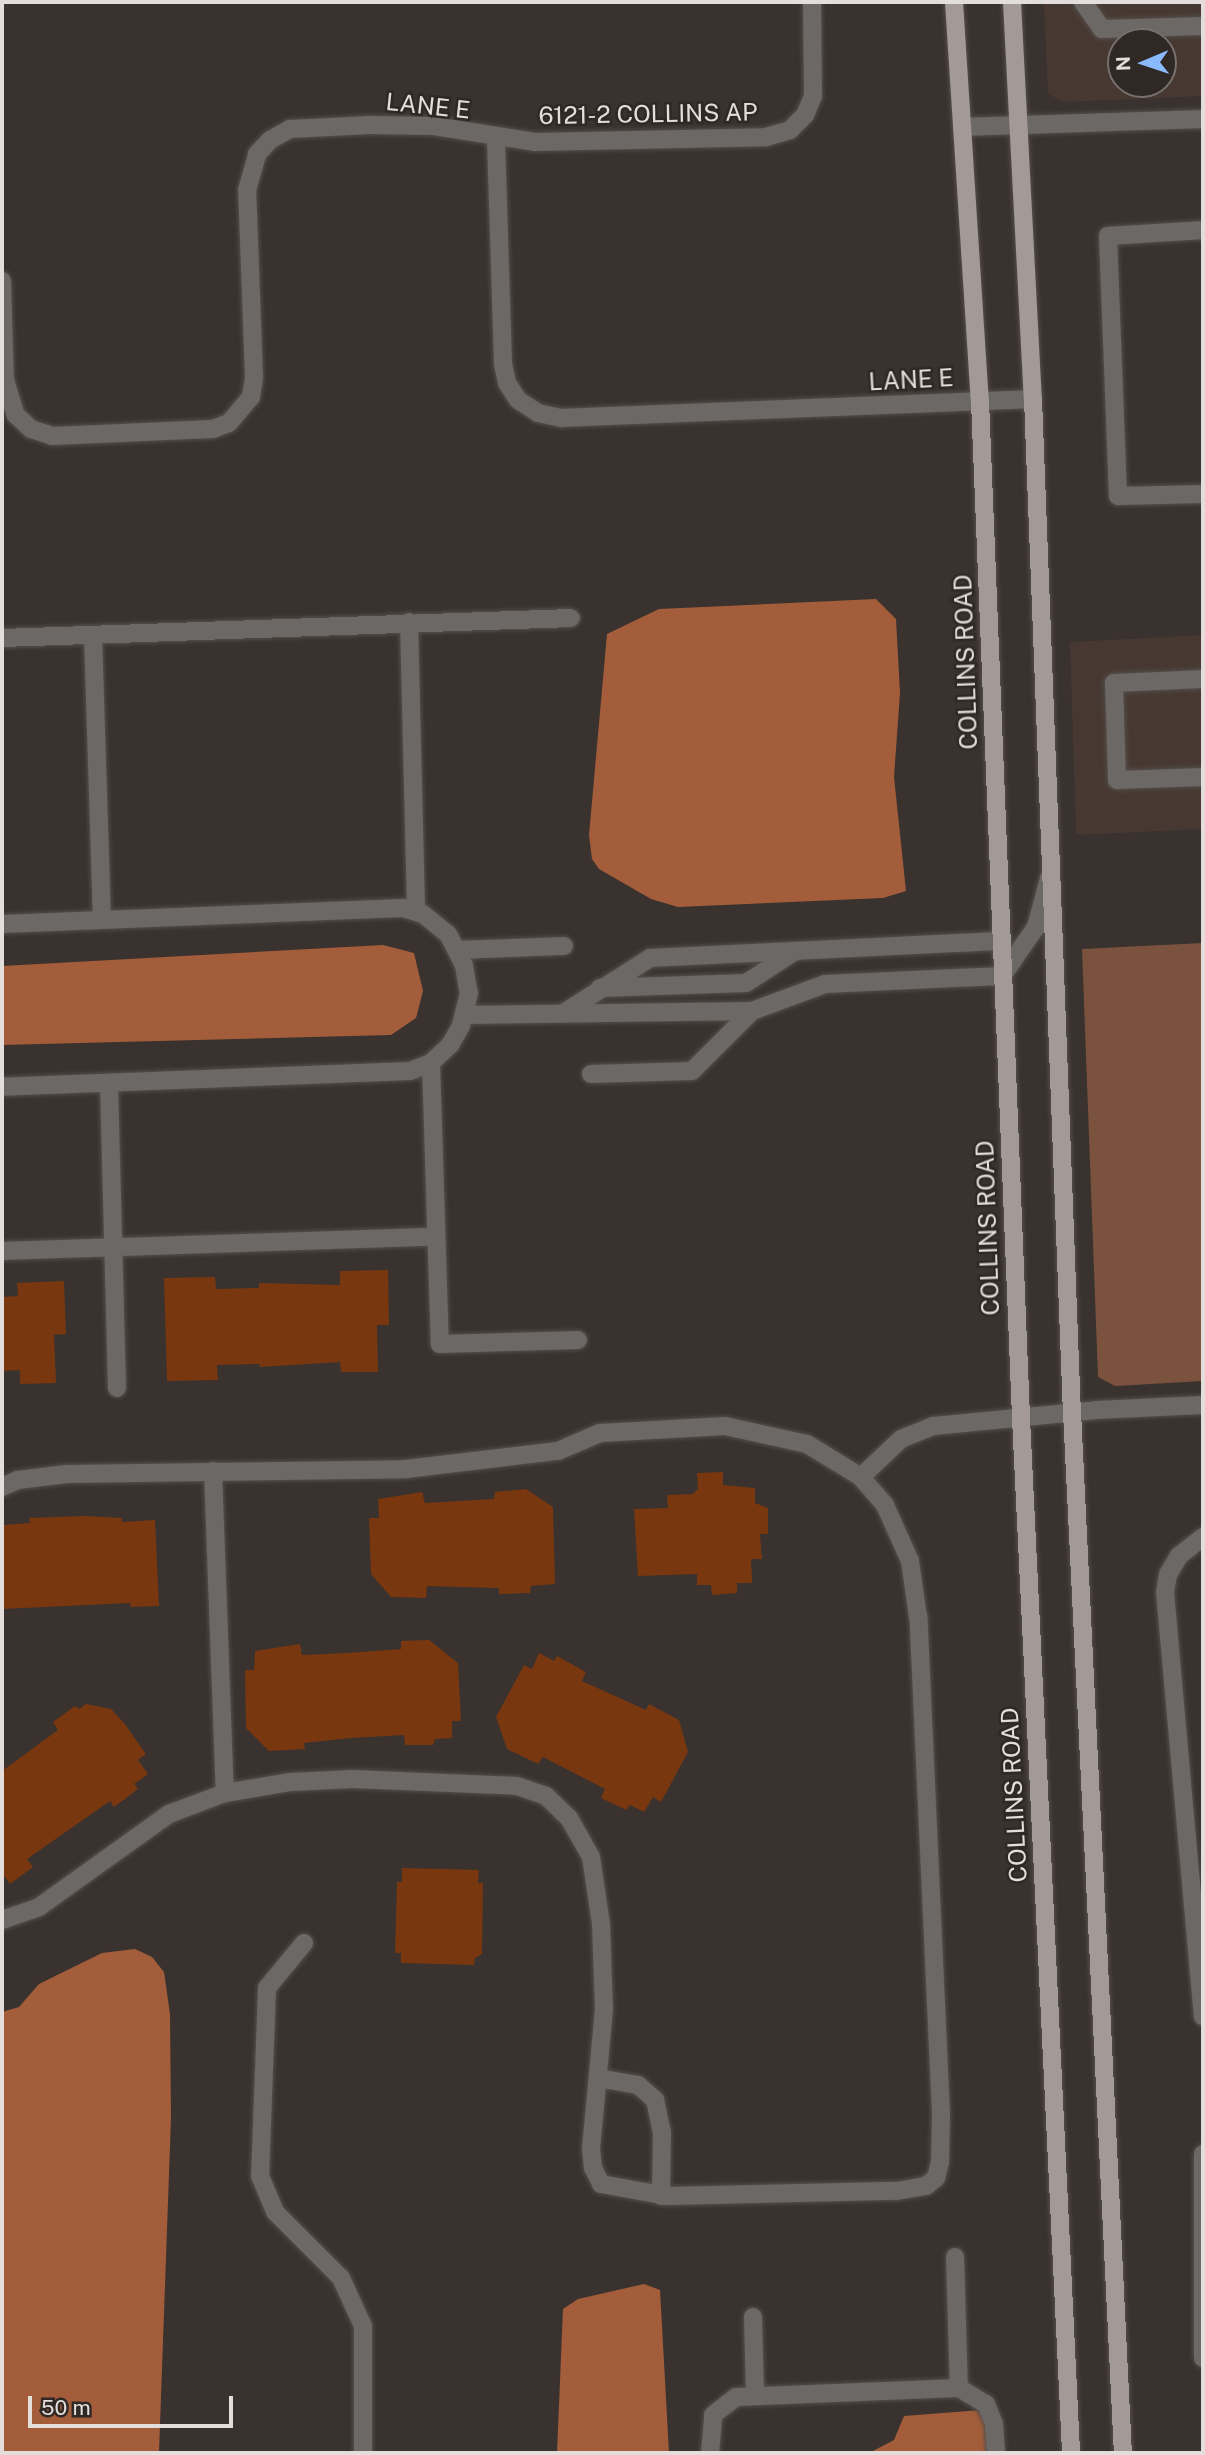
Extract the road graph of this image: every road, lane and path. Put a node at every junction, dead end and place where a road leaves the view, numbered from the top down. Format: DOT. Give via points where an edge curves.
graph roads {
  1 [pos="812,2"];
  2 [pos="954,2"];
  3 [pos="1012,2"];
  4 [pos="1083,2"];
  5 [pos="1203,26"];
  6 [pos="1203,119"];
  7 [pos="1017,125"];
  8 [pos="962,127"];
  9 [pos="496,139"];
  10 [pos="1203,230"];
  11 [pos="2,281"];
  12 [pos="1033,399"];
  13 [pos="980,401"];
  14 [pos="1203,494"];
  15 [pos="572,618"];
  16 [pos="409,622"];
  17 [pos="93,635"];
  18 [pos="2,638"];
  19 [pos="1203,678"];
  20 [pos="1203,777"];
  21 [pos="1051,872"];
  22 [pos="416,911"];
  23 [pos="102,919"];
  24 [pos="2,924"];
  25 [pos="1002,941"];
  26 [pos="564,946"];
  27 [pos="459,950"];
  28 [pos="794,952"];
  29 [pos="1002,976"];
  30 [pos="598,988"];
  31 [pos="752,1011"];
  32 [pos="565,1012"];
  33 [pos="464,1016"];
  34 [pos="431,1063"];
  35 [pos="591,1074"];
  36 [pos="109,1083"];
  37 [pos="2,1087"];
  38 [pos="434,1237"];
  39 [pos="113,1248"];
  40 [pos="2,1251"];
  41 [pos="578,1340"];
  42 [pos="117,1388"];
  43 [pos="1203,1405"];
  44 [pos="1072,1412"];
  45 [pos="1021,1418"];
  46 [pos="213,1471"];
  47 [pos="861,1477"];
  48 [pos="2,1488"];
  49 [pos="1203,1537"];
  50 [pos="225,1793"];
  51 [pos="2,1920"];
  52 [pos="304,1943"];
  53 [pos="1203,2016"];
  54 [pos="598,2078"];
  55 [pos="1203,2154"];
  56 [pos="662,2196"];
  57 [pos="955,2257"];
  58 [pos="753,2317"];
  59 [pos="1203,2358"];
  60 [pos="959,2388"];
  61 [pos="755,2393"];
  62 [pos="363,2453"];
  63 [pos="710,2453"];
  64 [pos="996,2453"];
  65 [pos="1071,2453"];
  66 [pos="1124,2453"];
  1 -- 9 [label="street, 6121-2 COLLINS AP" via="813,96 805,115 790,130 766,137"];
  2 -- 8 [label="main road, COLLINS ROAD"];
  3 -- 7 [label="main road"];
  4 -- 5 [label="street" via="1102,29"];
  6 -- 7 [label="street"];
  7 -- 8 [label="street"];
  7 -- 12 [label="main road"];
  8 -- 13 [label="main road, COLLINS ROAD"];
  9 -- 11 [label="street, LANE E" via="434,126 370,125 290,130 270,140 257,154 247,190 251,397 229,423 213,429 52,436 31,429 16,415 5,380"];
  9 -- 13 [label="street, LANE E" via="503,364 507,383 518,400 538,413 562,418"];
  10 -- 14 [label="street" via="1108,236 1118,496"];
  12 -- 13 [label="street, LANE E"];
  12 -- 21 [label="main road"];
  13 -- 25 [label="main road, COLLINS ROAD"];
  15 -- 16 [label="street"];
  16 -- 17 [label="street"];
  16 -- 22 [label="street"];
  17 -- 18 [label="street"];
  17 -- 23 [label="street"];
  19 -- 20 [label="street" via="1114,683 1116,780"];
  21 -- 29 [label="street" via="1036,927"];
  21 -- 44 [label="main road"];
  22 -- 23 [label="street" via="393,907"];
  22 -- 27 [label="street" via="436,922"];
  23 -- 24 [label="street"];
  25 -- 28 [label="street"];
  25 -- 29 [label="main road, COLLINS ROAD"];
  26 -- 27 [label="street"];
  27 -- 33 [label="street" via="469,980"];
  28 -- 30 [label="street" via="650,958"];
  28 -- 30 [label="street" via="746,983"];
  29 -- 31 [label="street" via="825,984"];
  29 -- 45 [label="main road, COLLINS ROAD"];
  30 -- 32 [label="street"];
  31 -- 32 [label="street"];
  31 -- 35 [label="street" via="692,1071"];
  32 -- 33 [label="street"];
  33 -- 34 [label="street" via="450,1045"];
  34 -- 36 [label="street" via="410,1071"];
  34 -- 38 [label="street"];
  36 -- 37 [label="street"];
  36 -- 39 [label="street"];
  38 -- 39 [label="street"];
  38 -- 41 [label="street" via="440,1344"];
  39 -- 40 [label="street"];
  39 -- 42 [label="street"];
  43 -- 44 [label="street"];
  44 -- 45 [label="street"];
  44 -- 66 [label="main road"];
  45 -- 47 [label="street" via="934,1426 901,1439"];
  45 -- 65 [label="main road, COLLINS ROAD"];
  46 -- 47 [label="street" via="406,1469 558,1451 600,1433 725,1426 807,1444"];
  46 -- 48 [label="street" via="67,1474 18,1480"];
  46 -- 50 [label="street"];
  47 -- 56 [label="street" via="885,1505 910,1560 918,1617 941,2114 936,2178 926,2186 897,2191"];
  49 -- 53 [label="street" via="1179,1556 1168,1574 1165,1592"];
  50 -- 51 [label="street" via="169,1814 39,1907"];
  50 -- 54 [label="street" via="291,1782 433,1779 517,1786 547,1796 569,1818 591,1857 601,1924"];
  52 -- 62 [label="street" via="267,1988 260,2176 275,2212 341,2278 363,2326"];
  54 -- 56 [label="street" via="638,2085 654,2100 662,2132"];
  54 -- 56 [label="street" via="591,2149 601,2184"];
  55 -- 59 [label="street"];
  57 -- 60 [label="street"];
  58 -- 61 [label="street"];
  60 -- 61 [label="street"];
  60 -- 64 [label="street" via="986,2404 994,2424"];
  61 -- 63 [label="street" via="724,2402 713,2415"];
}
